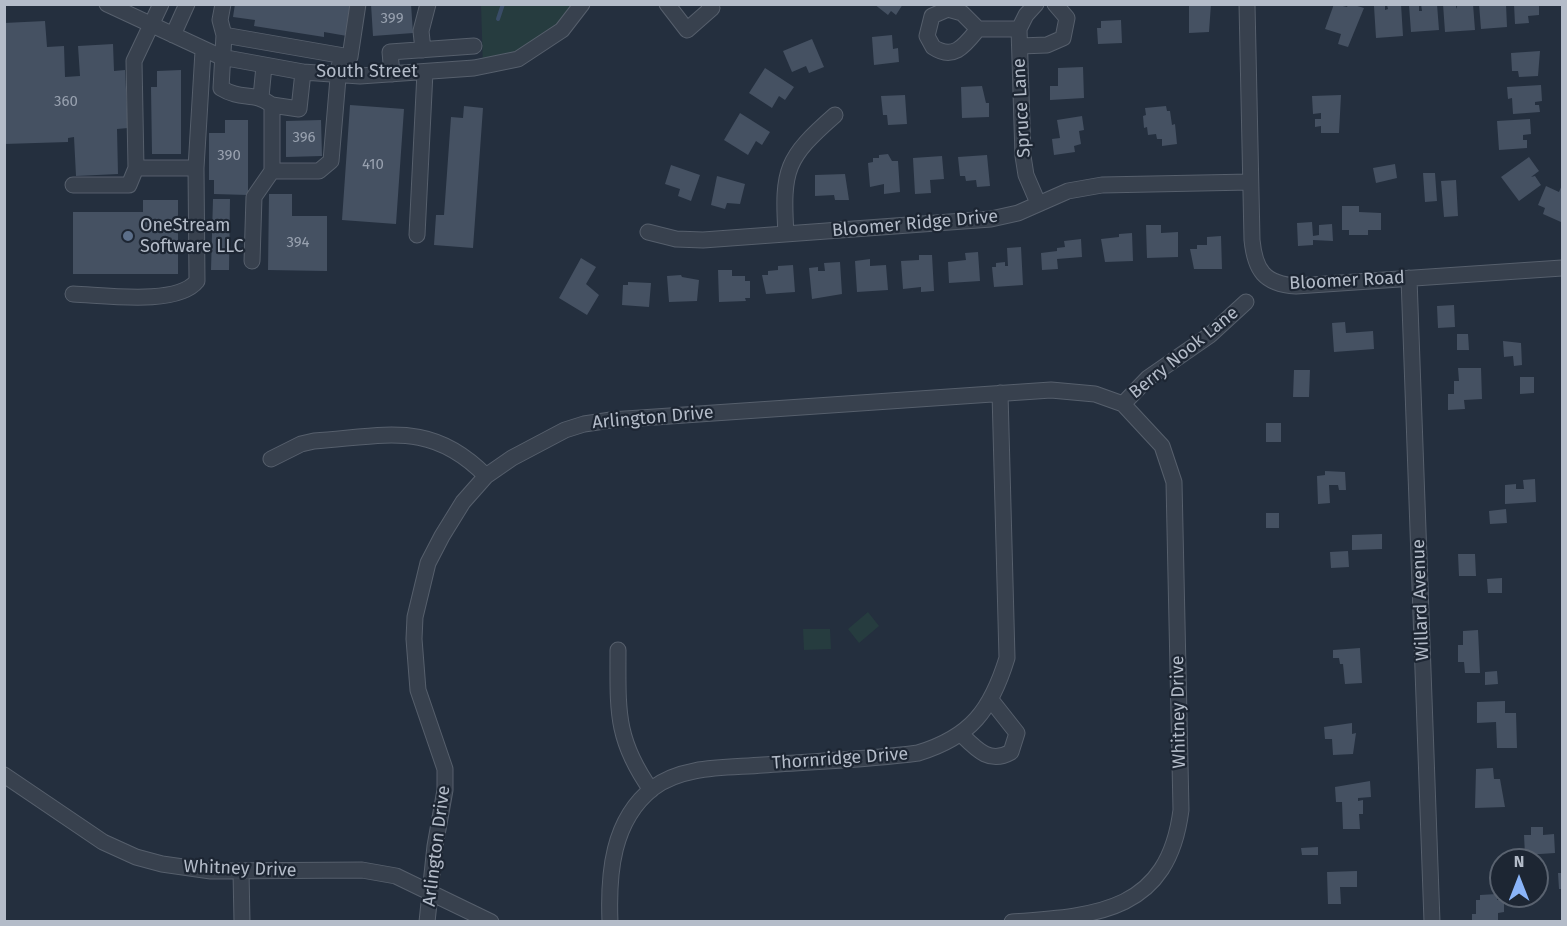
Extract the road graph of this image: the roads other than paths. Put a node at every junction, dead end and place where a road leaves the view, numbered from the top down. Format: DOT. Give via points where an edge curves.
graph roads {
  1 [pos="107,4"];
  2 [pos="161,4"];
  3 [pos="187,4"];
  4 [pos="223,4"];
  5 [pos="358,4"];
  6 [pos="428,4"];
  7 [pos="582,4"];
  8 [pos="668,4"];
  9 [pos="710,4"];
  10 [pos="1036,4"];
  11 [pos="1055,4"];
  12 [pos="1247,4"];
  13 [pos="151,25"];
  14 [pos="978,29"];
  15 [pos="1018,29"];
  16 [pos="173,35"];
  17 [pos="224,35"];
  18 [pos="474,46"];
  19 [pos="1020,46"];
  20 [pos="423,50"];
  21 [pos="203,51"];
  22 [pos="340,56"];
  23 [pos="221,57"];
  24 [pos="264,66"];
  25 [pos="303,72"];
  26 [pos="425,72"];
  27 [pos="392,74"];
  28 [pos="338,75"];
  29 [pos="267,101"];
  30 [pos="835,115"];
  31 [pos="136,168"];
  32 [pos="196,168"];
  33 [pos="272,171"];
  34 [pos="1250,182"];
  35 [pos="73,185"];
  36 [pos="1038,203"];
  37 [pos="648,232"];
  38 [pos="786,234"];
  39 [pos="417,235"];
  40 [pos="252,261"];
  41 [pos="1563,268"];
  42 [pos="1409,278"];
  43 [pos="74,294"];
  44 [pos="1246,302"];
  45 [pos="1000,393"];
  46 [pos="1123,404"];
  47 [pos="272,459"];
  48 [pos="486,477"];
  49 [pos="618,650"];
  50 [pos="991,700"];
  51 [pos="962,735"];
  52 [pos="4,775"];
  53 [pos="651,790"];
  54 [pos="241,872"];
  55 [pos="432,892"];
  56 [pos="242,921"];
  57 [pos="427,921"];
  58 [pos="490,921"];
  59 [pos="610,921"];
  60 [pos="1012,921"];
  61 [pos="1432,921"];
  1 -- 13 [label="street, South Street"];
  2 -- 13 [label="street"];
  3 -- 16 [label="street"];
  4 -- 17 [label="street" via="220,20"];
  5 -- 22 [label="street" via="350,57"];
  6 -- 20 [label="street" via="421,31"];
  7 -- 26 [label="street, South Street" via="562,30 518,58 483,67"];
  8 -- 9 [label="street" via="687,30 712,8"];
  10 -- 15 [label="street"];
  11 -- 19 [label="street, Spruce Lane" via="1067,18 1063,38 1047,45"];
  12 -- 34 [label="street, Bloomer Road"];
  13 -- 16 [label="street, South Street"];
  13 -- 31 [label="street" via="133,69"];
  14 -- 15 [label="street"];
  15 -- 19 [label="street, Spruce Lane"];
  16 -- 21 [label="street, South Street"];
  17 -- 22 [label="street"];
  17 -- 23 [label="street"];
  18 -- 20 [label="street"];
  19 -- 36 [label="street, Spruce Lane" via="1023,156 1026,176"];
  20 -- 27 [label="street" via="390,52"];
  21 -- 23 [label="street, South Street"];
  21 -- 32 [label="street"];
  22 -- 28 [label="street"];
  23 -- 24 [label="street, South Street"];
  23 -- 29 [label="street" via="221,88 234,96"];
  24 -- 25 [label="street, South Street"];
  24 -- 29 [label="street"];
  25 -- 28 [label="street, South Street"];
  25 -- 29 [label="street" via="299,109"];
  26 -- 27 [label="street, South Street"];
  26 -- 39 [label="street"];
  27 -- 28 [label="street, South Street"];
  28 -- 33 [label="street" via="331,161 319,171"];
  29 -- 33 [label="street"];
  30 -- 38 [label="street" via="796,152 789,166 784,194"];
  31 -- 32 [label="street"];
  31 -- 35 [label="street" via="129,185"];
  32 -- 43 [label="street" via="197,281 191,288 167,296"];
  33 -- 40 [label="street" via="254,197"];
  34 -- 36 [label="street, Bloomer Ridge Drive" via="1102,185 1068,191"];
  34 -- 42 [label="street, Bloomer Road" via="1254,260 1272,280 1296,286"];
  36 -- 38 [label="street, Bloomer Ridge Drive" via="1018,213 991,219"];
  37 -- 38 [label="street, Bloomer Ridge Drive" via="703,240"];
  41 -- 42 [label="street, Bloomer Road"];
  42 -- 61 [label="street, Willard Avenue"];
  44 -- 46 [label="street, Berry Nook Lane" via="1210,335 1148,378"];
  45 -- 46 [label="street, Arlington Drive" via="1072,391"];
  45 -- 48 [label="street, Arlington Drive" via="584,424 538,443"];
  45 -- 50 [label="street, Thornridge Drive" via="1007,658"];
  46 -- 60 [label="street, Whitney Drive" via="1162,446 1174,482 1181,810 1178,831 1173,848 1153,879 1123,903 1100,913 1076,917"];
  47 -- 48 [label="street" via="301,444 408,436 454,448"];
  48 -- 55 [label="street, Arlington Drive" via="463,502 428,563 415,617 418,690 445,769"];
  49 -- 53 [label="street" via="620,727 633,762"];
  50 -- 51 [label="street, Thornridge Drive"];
  50 -- 51 [label="street" via="1017,733 1011,752 994,758 984,755"];
  51 -- 53 [label="street, Thornridge Drive" via="938,747 909,754 693,771"];
  52 -- 54 [label="street, Whitney Drive" via="103,842 136,857 185,869"];
  53 -- 59 [label="street, Thornridge Drive" via="627,822 614,851"];
  54 -- 55 [label="street, Whitney Drive" via="362,870 396,876"];
  54 -- 56 [label="street"];
  55 -- 57 [label="street, Arlington Drive"];
  55 -- 58 [label="street, Whitney Drive"];
}
